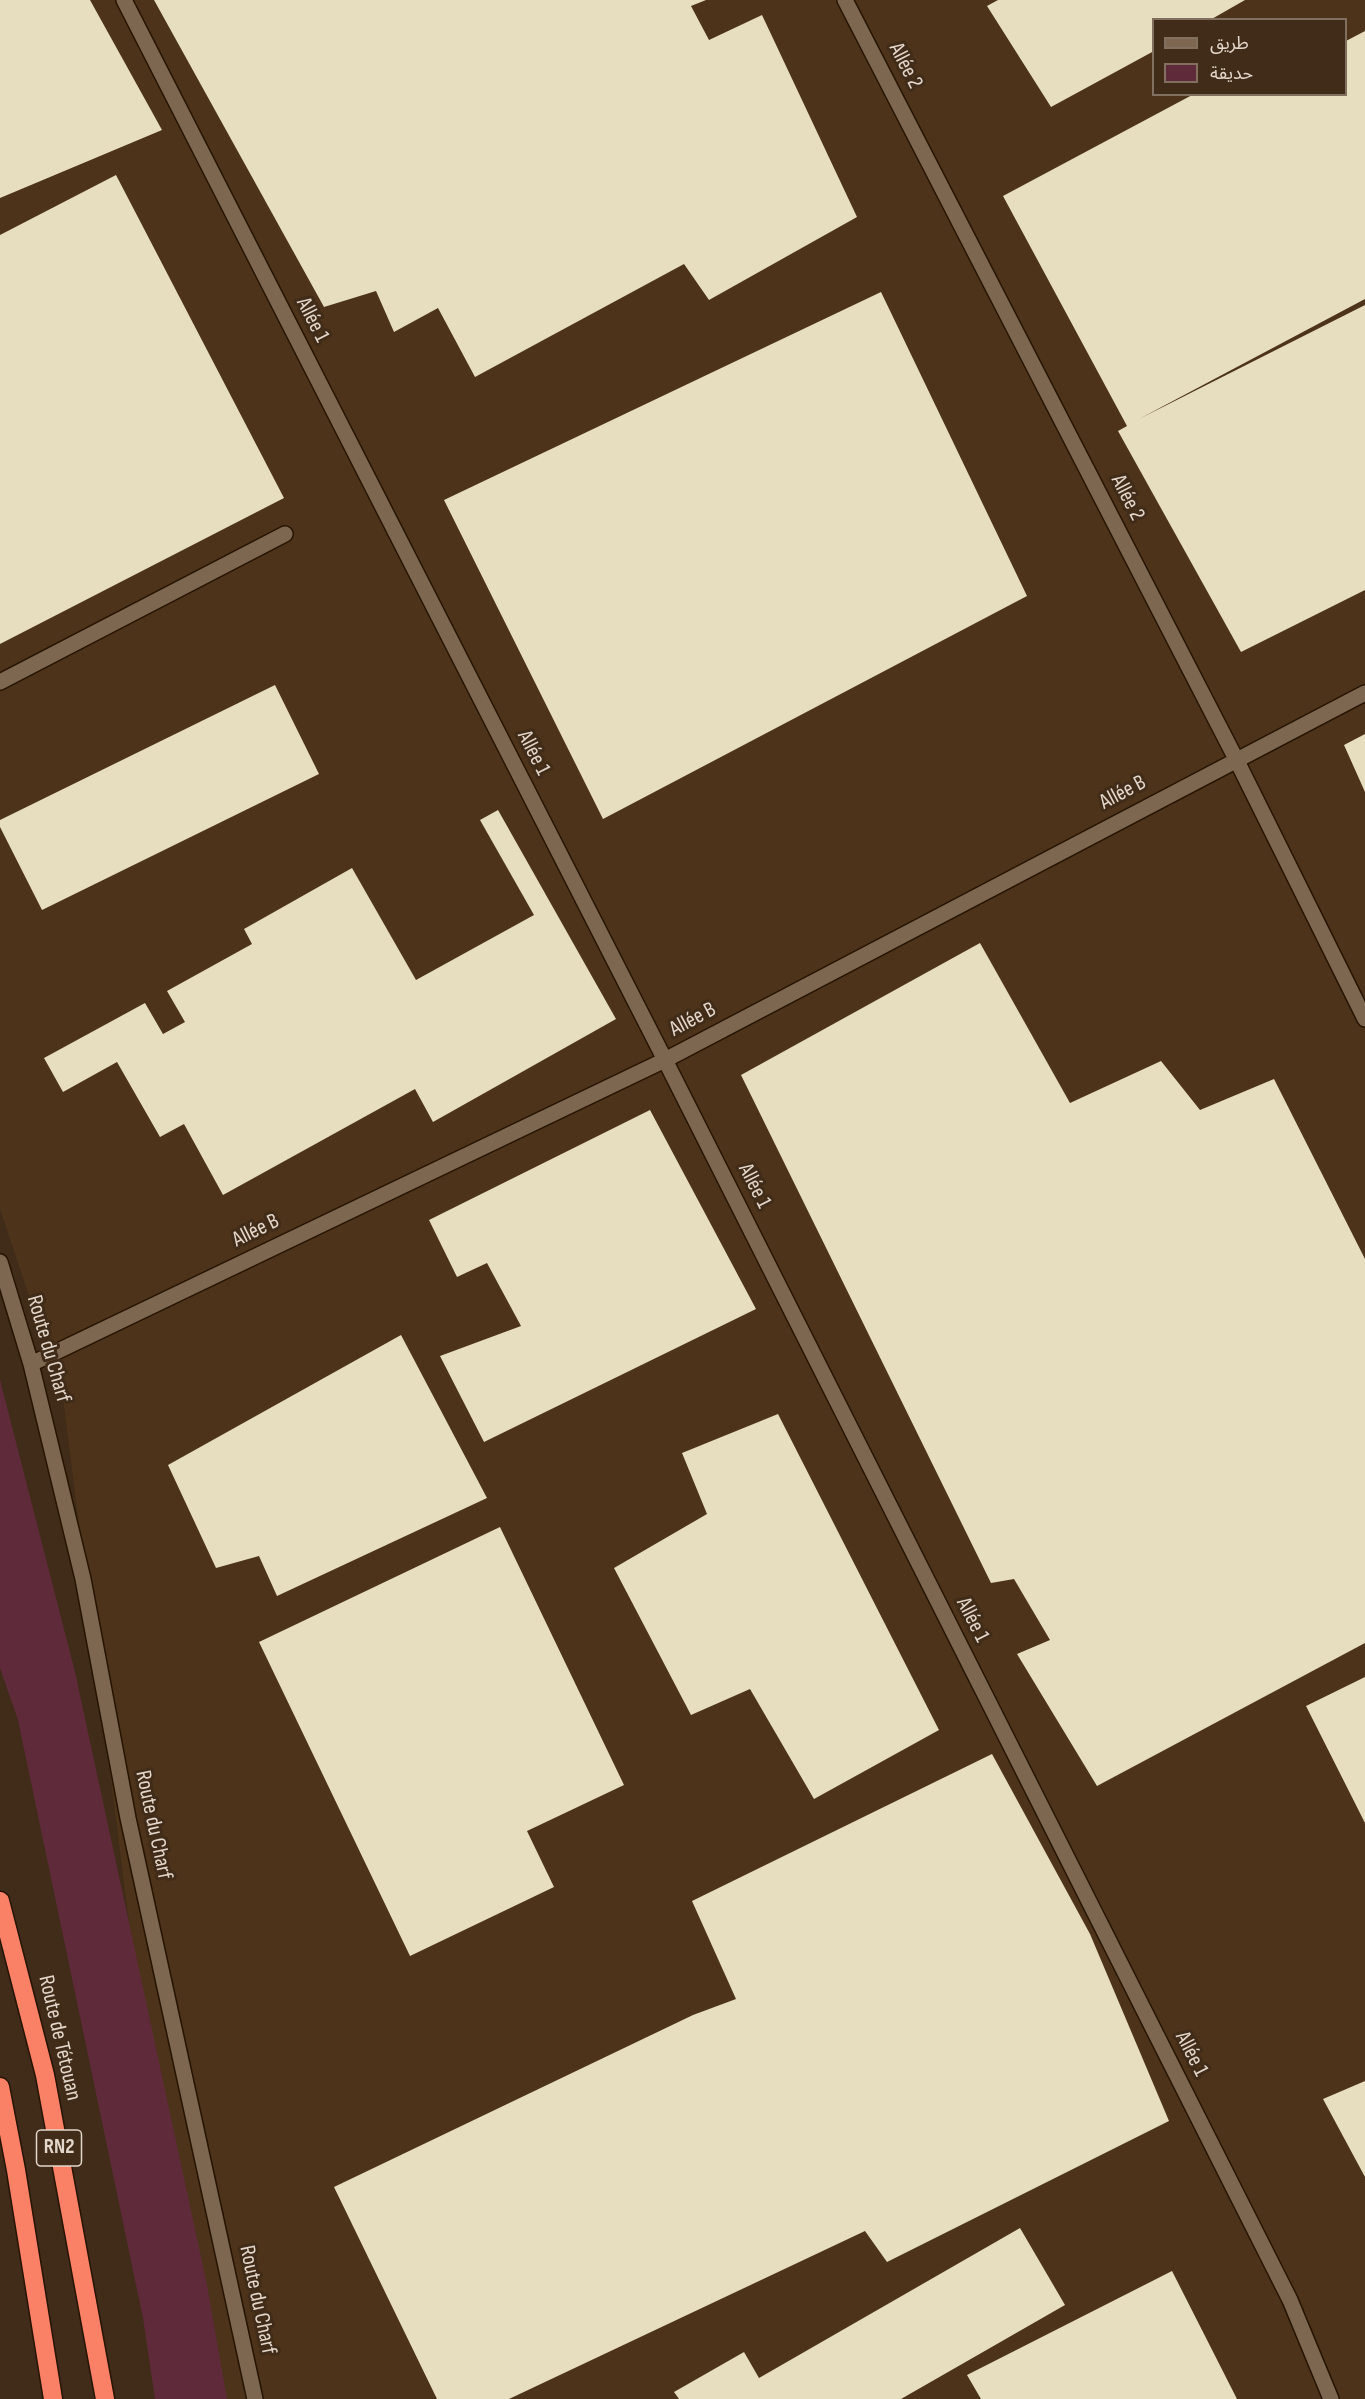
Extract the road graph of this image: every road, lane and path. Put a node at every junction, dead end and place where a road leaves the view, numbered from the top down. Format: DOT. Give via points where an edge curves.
graph roads {
  1 [pos="124,0"];
  2 [pos="845,0"];
  3 [pos="285,534"];
  4 [pos="0,682"];
  5 [pos="1365,693"];
  6 [pos="1236,759"];
  7 [pos="1365,1018"];
  8 [pos="665,1060"];
  9 [pos="0,1262"];
  10 [pos="31,1364"];
  11 [pos="0,1901"];
  12 [pos="0,2087"];
  13 [pos="53,2399"];
  14 [pos="105,2399"];
  15 [pos="255,2399"];
  16 [pos="1331,2399"];
  1 -- 8 [label="street, Allée 1"];
  2 -- 6 [label="street, Allée 2"];
  3 -- 4 [label="street"];
  5 -- 6 [label="street, Allée B"];
  6 -- 7 [label="street, Allée 2"];
  6 -- 8 [label="street, Allée B"];
  8 -- 10 [label="street, Allée B"];
  8 -- 16 [label="street, Allée 1" via="1279,2278"];
  9 -- 10 [label="street, Route du Charf"];
  10 -- 15 [label="street, Route du Charf" via="83,1579 128,1818"];
  11 -- 14 [label="highway, Route de Tétouan / RN2" via="45,2075"];
  12 -- 13 [label="highway, RN2"];
}
